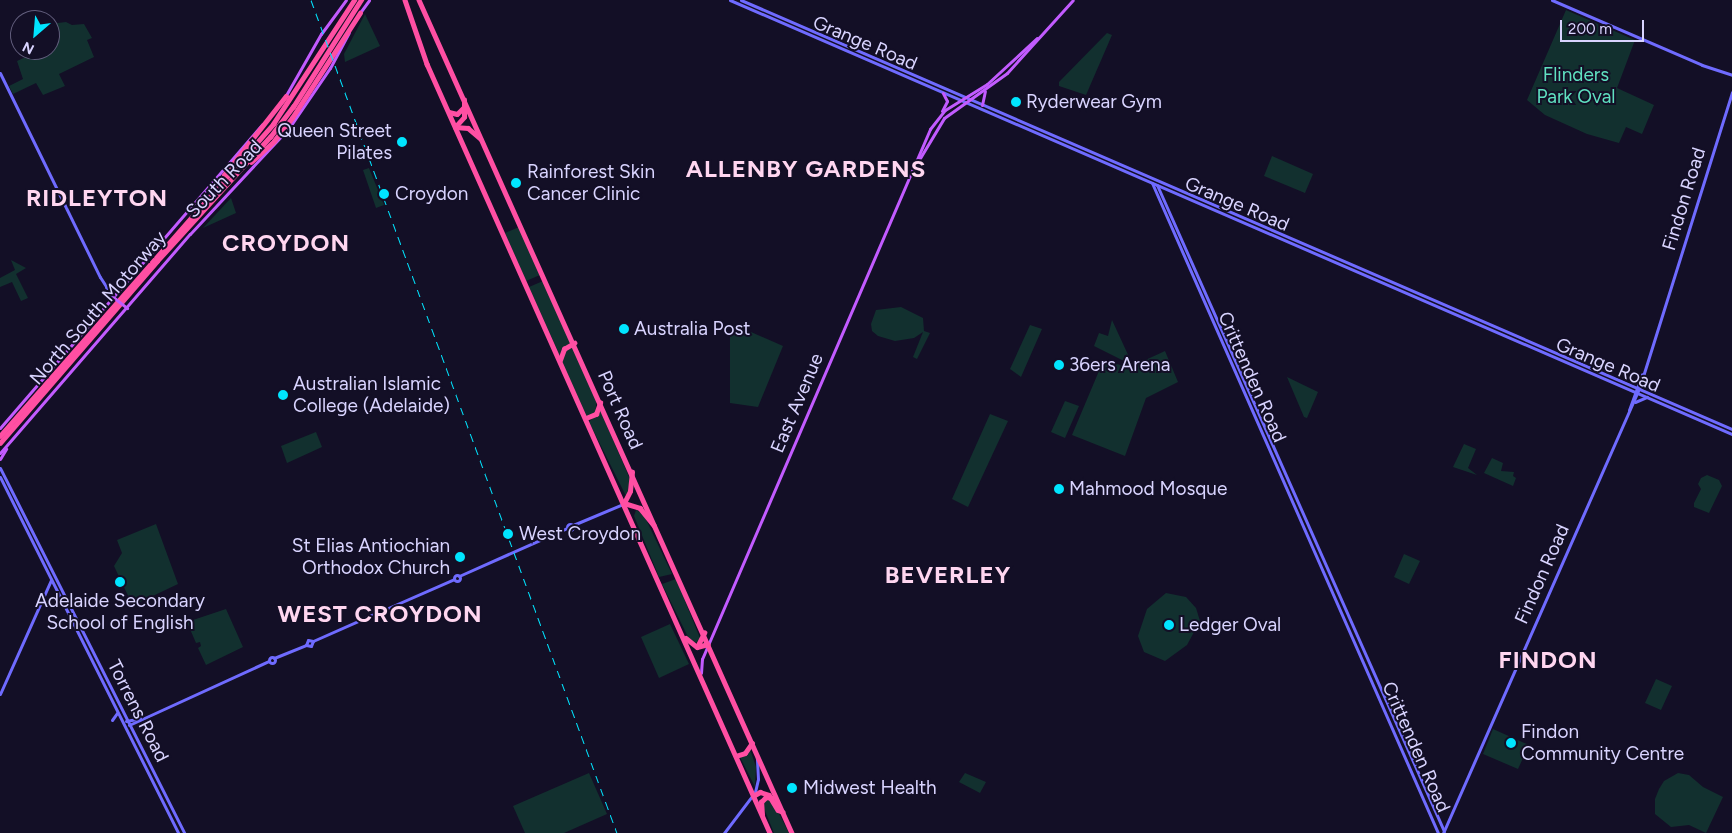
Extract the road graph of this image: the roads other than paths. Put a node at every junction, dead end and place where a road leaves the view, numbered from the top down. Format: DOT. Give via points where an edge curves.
graph roads {
  1 [pos="344,0"];
  2 [pos="354,0"];
  3 [pos="360,0"];
  4 [pos="369,0"];
  5 [pos="404,0"];
  6 [pos="419,0"];
  7 [pos="730,0"];
  8 [pos="741,0"];
  9 [pos="1073,0"];
  10 [pos="1552,0"];
  11 [pos="360,12"];
  12 [pos="1037,38"];
  13 [pos="0,73"];
  14 [pos="1732,75"];
  15 [pos="985,90"];
  16 [pos="1732,92"];
  17 [pos="943,93"];
  18 [pos="286,96"];
  19 [pos="968,98"];
  20 [pos="464,100"];
  21 [pos="963,101"];
  22 [pos="982,104"];
  23 [pos="463,108"];
  24 [pos="448,112"];
  25 [pos="939,116"];
  26 [pos="455,127"];
  27 [pos="484,143"];
  28 [pos="239,172"];
  29 [pos="910,174"];
  30 [pos="1153,181"];
  31 [pos="218,185"];
  32 [pos="1157,185"];
  33 [pos="1166,189"];
  34 [pos="1160,193"];
  35 [pos="105,286"];
  36 [pos="119,290"];
  37 [pos="113,296"];
  38 [pos="126,308"];
  39 [pos="574,343"];
  40 [pos="560,360"];
  41 [pos="1640,380"];
  42 [pos="1627,386"];
  43 [pos="1637,390"];
  44 [pos="1646,392"];
  45 [pos="1648,397"];
  46 [pos="600,402"];
  47 [pos="1632,404"];
  48 [pos="1694,414"];
  49 [pos="586,418"];
  50 [pos="0,428"];
  51 [pos="1732,429"];
  52 [pos="1732,434"];
  53 [pos="0,436"];
  54 [pos="10,442"];
  55 [pos="0,443"];
  56 [pos="0,453"];
  57 [pos="0,459"];
  58 [pos="0,468"];
  59 [pos="632,472"];
  60 [pos="0,477"];
  61 [pos="624,504"];
  62 [pos="640,508"];
  63 [pos="632,521"];
  64 [pos="655,525"];
  65 [pos="53,579"];
  66 [pos="704,633"];
  67 [pos="683,636"];
  68 [pos="708,644"];
  69 [pos="697,646"];
  70 [pos="701,676"];
  71 [pos="0,694"];
  72 [pos="122,711"];
  73 [pos="117,712"];
  74 [pos="112,720"];
  75 [pos="127,720"];
  76 [pos="122,721"];
  77 [pos="136,721"];
  78 [pos="129,725"];
  79 [pos="124,726"];
  80 [pos="133,733"];
  81 [pos="752,743"];
  82 [pos="736,756"];
  83 [pos="758,757"];
  84 [pos="753,796"];
  85 [pos="772,798"];
  86 [pos="783,812"];
  87 [pos="762,816"];
  88 [pos="1449,819"];
  89 [pos="1439,820"];
  90 [pos="1435,826"];
  91 [pos="1444,832"];
  92 [pos="178,833"];
  93 [pos="184,833"];
  94 [pos="724,833"];
  95 [pos="770,833"];
  96 [pos="792,833"];
  97 [pos="1438,833"];
  1 -- 18 [label="main road, South Road"];
  2 -- 31 [label="highway, North South Motorway" via="273,124"];
  3 -- 28 [label="highway, North South Motorway" via="293,107"];
  4 -- 11 [label="main road, South Road"];
  5 -- 24 [label="highway, Port Road"];
  6 -- 20 [label="highway, Port Road"];
  7 -- 17 [label="main road, Grange Road"];
  8 -- 19 [label="main road, Grange Road"];
  9 -- 12 [label="main road"];
  10 -- 14 [label="main road"];
  11 -- 28 [label="highway" via="288,123 274,141"];
  11 -- 38 [label="main road, South Road" via="330,68 289,128"];
  12 -- 15 [label="main road" via="1023,58"];
  12 -- 19 [label="main road" via="996,77"];
  13 -- 35 [label="main road"];
  15 -- 19 [label="main road"];
  15 -- 22 [label="main road"];
  16 -- 41 [label="main road, Findon Road"];
  17 -- 21 [label="main road, Grange Road"];
  17 -- 25 [label="main road" via="947,102"];
  18 -- 31 [label="highway"];
  18 -- 36 [label="main road, South Road"];
  19 -- 21 [label="main road, East Avenue"];
  19 -- 22 [label="main road, Grange Road"];
  20 -- 23 [label="highway"];
  20 -- 27 [label="highway, Port Road"];
  21 -- 25 [label="main road, East Avenue"];
  21 -- 29 [label="main road, East Avenue" via="940,123"];
  21 -- 30 [label="main road, Grange Road"];
  22 -- 30 [label="main road, Grange Road"];
  23 -- 24 [label="highway" via="457,114"];
  23 -- 26 [label="highway" via="463,120"];
  24 -- 26 [label="highway, Port Road"];
  25 -- 29 [label="main road, East Avenue"];
  26 -- 27 [label="highway" via="470,130"];
  26 -- 40 [label="highway, Port Road"];
  27 -- 39 [label="highway, Port Road"];
  28 -- 55 [label="highway, North South Motorway"];
  29 -- 68 [label="main road, East Avenue"];
  30 -- 32 [label="main road, Grange Road"];
  30 -- 42 [label="main road, Grange Road"];
  30 -- 90 [label="main road, Crittenden Road"];
  31 -- 53 [label="highway, North South Motorway"];
  32 -- 33 [label="main road, Grange Road"];
  32 -- 34 [label="main road, Crittenden Road"];
  33 -- 34 [label="main road"];
  33 -- 42 [label="main road, Grange Road"];
  34 -- 89 [label="main road, Crittenden Road"];
  35 -- 36 [label="main road"];
  35 -- 37 [label="main road"];
  36 -- 37 [label="main road, South Road"];
  37 -- 38 [label="main road, bridge"];
  37 -- 50 [label="main road, South Road"];
  38 -- 54 [label="main road, South Road"];
  39 -- 40 [label="highway" via="564,349"];
  39 -- 46 [label="highway, Port Road"];
  40 -- 49 [label="highway, Port Road"];
  41 -- 42 [label="main road"];
  41 -- 43 [label="main road, Findon Road"];
  41 -- 44 [label="main road"];
  42 -- 43 [label="main road, Grange Road"];
  42 -- 47 [label="main road"];
  43 -- 44 [label="main road, Grange Road"];
  43 -- 45 [label="main road, Grange Road"];
  43 -- 47 [label="main road, Findon Road"];
  44 -- 48 [label="main road, Grange Road"];
  45 -- 47 [label="main road"];
  45 -- 48 [label="main road, Grange Road"];
  46 -- 49 [label="highway" via="596,414"];
  46 -- 59 [label="highway, Port Road"];
  47 -- 88 [label="main road, Findon Road"];
  48 -- 51 [label="main road, Grange Road"];
  48 -- 52 [label="main road, Grange Road"];
  49 -- 61 [label="highway, Port Road"];
  54 -- 56 [label="main road, South Road"];
  54 -- 57 [label="main road"];
  58 -- 65 [label="main road, Torrens Road"];
  59 -- 61 [label="highway" via="630,491"];
  59 -- 64 [label="highway, Port Road"];
  60 -- 65 [label="main road, Torrens Road"];
  61 -- 62 [label="highway"];
  61 -- 63 [label="highway, Port Road"];
  61 -- 77 [label="main road" via="569,524 567,528 459,576 458,580 376,611 313,641 311,646 270,657 269,661"];
  62 -- 63 [label="highway" via="633,509"];
  62 -- 64 [label="highway"];
  63 -- 67 [label="highway, Port Road"];
  64 -- 66 [label="highway, Port Road"];
  65 -- 71 [label="main road"];
  65 -- 72 [label="main road, Torrens Road"];
  65 -- 73 [label="main road, Torrens Road"];
  66 -- 68 [label="highway, Port Road"];
  66 -- 69 [label="highway"];
  67 -- 69 [label="highway"];
  67 -- 70 [label="highway, Port Road"];
  68 -- 69 [label="highway"];
  68 -- 70 [label="main road, East Avenue" via="700,664"];
  68 -- 81 [label="highway, Port Road"];
  70 -- 82 [label="highway, Port Road"];
  72 -- 75 [label="main road, Torrens Road"];
  72 -- 77 [label="main road"];
  73 -- 74 [label="main road"];
  73 -- 76 [label="main road, Torrens Road"];
  75 -- 76 [label="main road"];
  75 -- 77 [label="main road"];
  75 -- 78 [label="main road, Torrens Road"];
  76 -- 79 [label="main road, Torrens Road"];
  77 -- 78 [label="main road"];
  77 -- 80 [label="main road"];
  78 -- 79 [label="main road"];
  78 -- 80 [label="main road, Torrens Road"];
  79 -- 92 [label="main road, Torrens Road"];
  80 -- 93 [label="main road, Torrens Road"];
  81 -- 82 [label="highway" via="745,753"];
  81 -- 83 [label="highway, Port Road"];
  82 -- 84 [label="highway, Port Road"];
  83 -- 84 [label="main road" via="758,784"];
  83 -- 86 [label="highway, Port Road"];
  84 -- 85 [label="highway" via="764,792"];
  84 -- 87 [label="highway, Port Road"];
  84 -- 94 [label="main road"];
  85 -- 86 [label="highway"];
  85 -- 87 [label="highway" via="766,797 761,802"];
  86 -- 96 [label="highway, Port Road"];
  87 -- 95 [label="highway, Port Road"];
  88 -- 89 [label="main road"];
  88 -- 91 [label="main road, Findon Road"];
  89 -- 91 [label="main road, Crittenden Road"];
  90 -- 91 [label="main road, Crittenden Road"];
  90 -- 97 [label="main road"];
}
